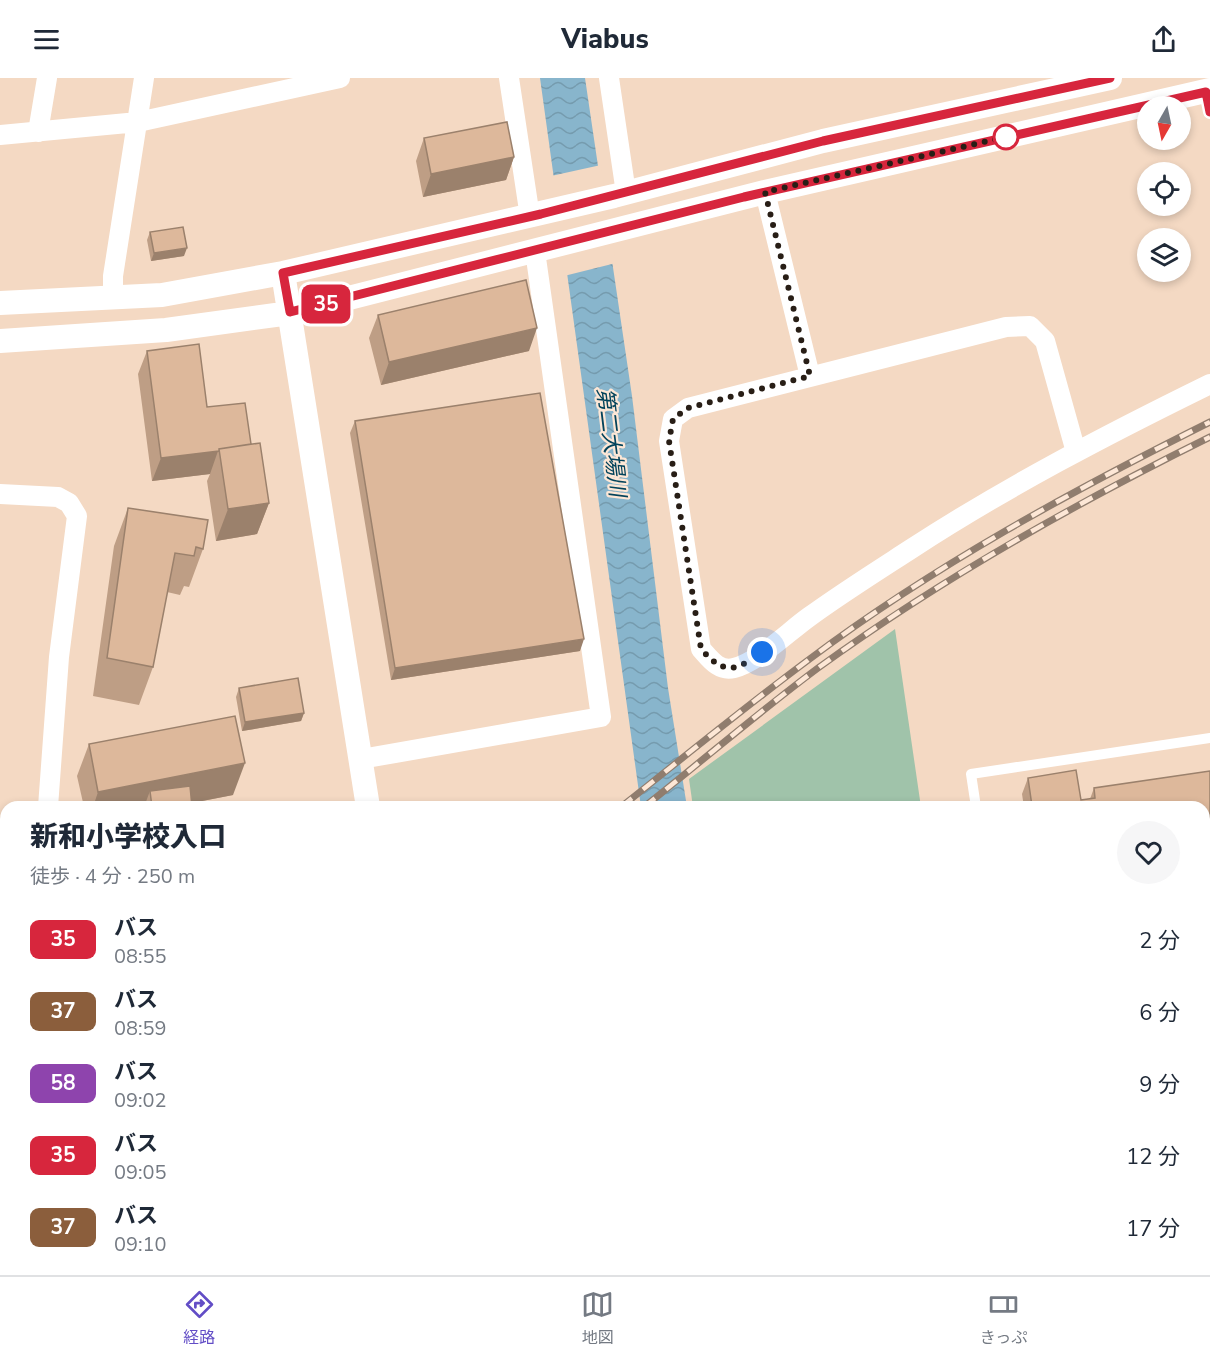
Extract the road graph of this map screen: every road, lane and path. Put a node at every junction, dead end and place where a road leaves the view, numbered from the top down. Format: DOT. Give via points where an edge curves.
graph roads {
  1 [pos="48,78"];
  2 [pos="144,78"];
  3 [pos="340,78"];
  4 [pos="509,78"];
  5 [pos="609,78"];
  6 [pos="1110,78"];
  7 [pos="280,86"];
  8 [pos="1208,93"];
  9 [pos="138,122"];
  10 [pos="38,132"];
  11 [pos="0,135"];
  12 [pos="765,192"];
  13 [pos="620,195"];
  14 [pos="536,215"];
  15 [pos="541,249"];
  16 [pos="283,273"];
  17 [pos="113,299"];
  18 [pos="0,303"];
  19 [pos="290,312"];
  20 [pos="0,341"];
  21 [pos="810,376"];
  22 [pos="1210,384"];
  23 [pos="1076,452"];
  24 [pos="0,494"];
  25 [pos="1210,738"];
  26 [pos="361,759"];
  27 [pos="48,801"];
  28 [pos="367,801"];
  29 [pos="975,801"];
  1 -- 10 [label="street"];
  2 -- 9 [label="street"];
  3 -- 7 [label="street"];
  4 -- 14 [label="street"];
  5 -- 13 [label="street"];
  6 -- 13 [label="street" via="823,141"];
  7 -- 9 [label="street"];
  8 -- 12 [label="street"];
  9 -- 10 [label="street"];
  9 -- 17 [label="street"];
  10 -- 11 [label="street"];
  12 -- 15 [label="street"];
  12 -- 21 [label="street"];
  13 -- 14 [label="street"];
  14 -- 16 [label="street"];
  15 -- 19 [label="street"];
  15 -- 26 [label="street" via="601,717"];
  16 -- 17 [label="street" via="162,295"];
  16 -- 19 [label="street"];
  17 -- 18 [label="street"];
  19 -- 20 [label="street" via="166,330"];
  19 -- 26 [label="street"];
  21 -- 23 [label="street" via="1006,327 1030,326 1045,341"];
  21 -- 23 [label="street" via="688,408 673,419 669,441 701,649 715,665 731,669 745,664 914,547"];
  22 -- 23 [label="street"];
  24 -- 27 [label="street" via="58,497 69,503 77,516 59,657"];
  25 -- 29 [label="lane" via="970,774"];
  26 -- 28 [label="street"];
}
